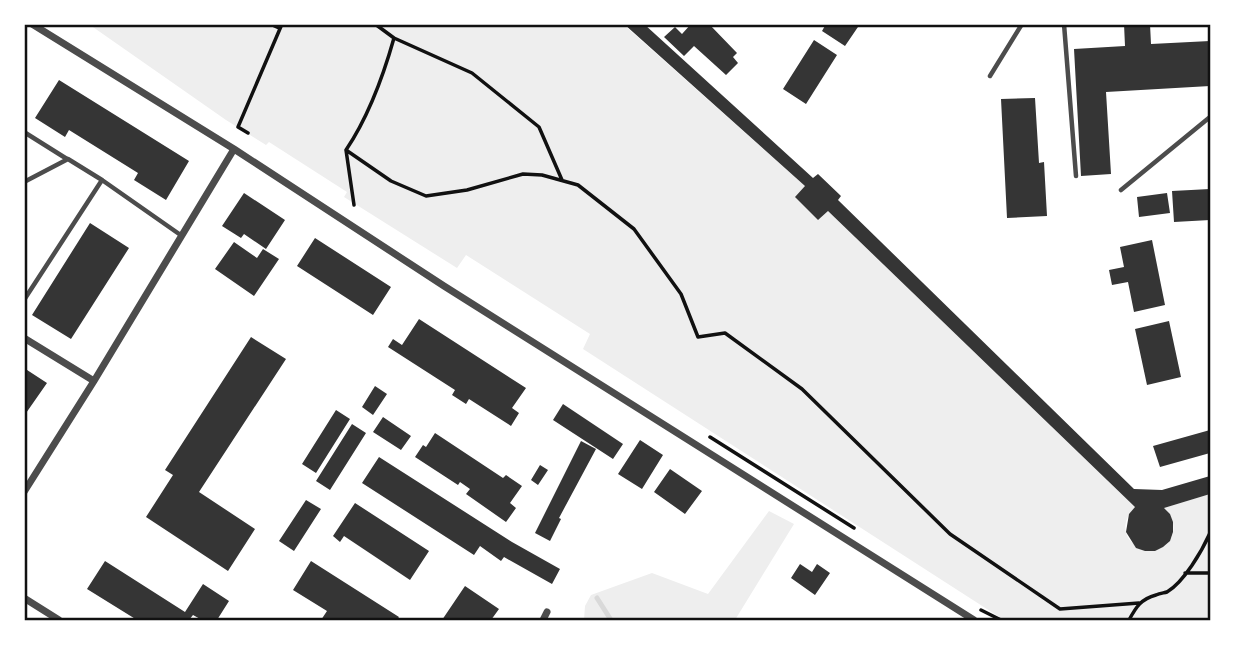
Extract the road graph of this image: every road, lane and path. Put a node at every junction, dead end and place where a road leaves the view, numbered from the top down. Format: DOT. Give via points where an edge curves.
graph roads {
  1 [pos="32,24"];
  2 [pos="270,24"];
  3 [pos="375,24"];
  4 [pos="1022,24"];
  5 [pos="1064,24"];
  6 [pos="281,27"];
  7 [pos="394,38"];
  8 [pos="990,76"];
  9 [pos="1210,117"];
  10 [pos="24,132"];
  11 [pos="248,133"];
  12 [pos="234,149"];
  13 [pos="346,150"];
  14 [pos="68,159"];
  15 [pos="1076,176"];
  16 [pos="102,180"];
  17 [pos="563,181"];
  18 [pos="24,182"];
  19 [pos="1121,190"];
  20 [pos="354,205"];
  21 [pos="182,236"];
  22 [pos="24,300"];
  23 [pos="26,341"];
  24 [pos="94,381"];
  25 [pos="24,492"];
  26 [pos="1210,533"];
  27 [pos="1185,573"];
  28 [pos="1210,573"];
  29 [pos="24,598"];
  30 [pos="1139,603"];
  31 [pos="547,612"];
  32 [pos="59,621"];
  33 [pos="543,621"];
  34 [pos="974,621"];
  35 [pos="1129,621"];
  1 -- 12 [label="street"];
  2 -- 6 [label="path"];
  3 -- 7 [label="path"];
  4 -- 8 [label="lane"];
  5 -- 15 [label="lane"];
  6 -- 11 [label="path" via="238,127"];
  7 -- 13 [label="path" via="384,74"];
  7 -- 17 [label="path" via="472,72 539,127"];
  9 -- 19 [label="lane"];
  10 -- 14 [label="lane"];
  12 -- 21 [label="street"];
  12 -- 34 [label="street"];
  13 -- 17 [label="path" via="391,181 426,196 523,174"];
  13 -- 20 [label="path"];
  14 -- 16 [label="lane"];
  14 -- 18 [label="lane"];
  16 -- 21 [label="lane"];
  16 -- 22 [label="lane"];
  17 -- 30 [label="path" via="578,186 634,229 681,295 698,337 725,333 802,389 950,534 1060,609"];
  21 -- 24 [label="street"];
  23 -- 24 [label="street"];
  24 -- 25 [label="street"];
  26 -- 27 [label="path"];
  27 -- 28 [label="path"];
  27 -- 30 [label="path" via="1167,592"];
  29 -- 32 [label="street"];
  30 -- 35 [label="path"];
  31 -- 33 [label="street"];
}
